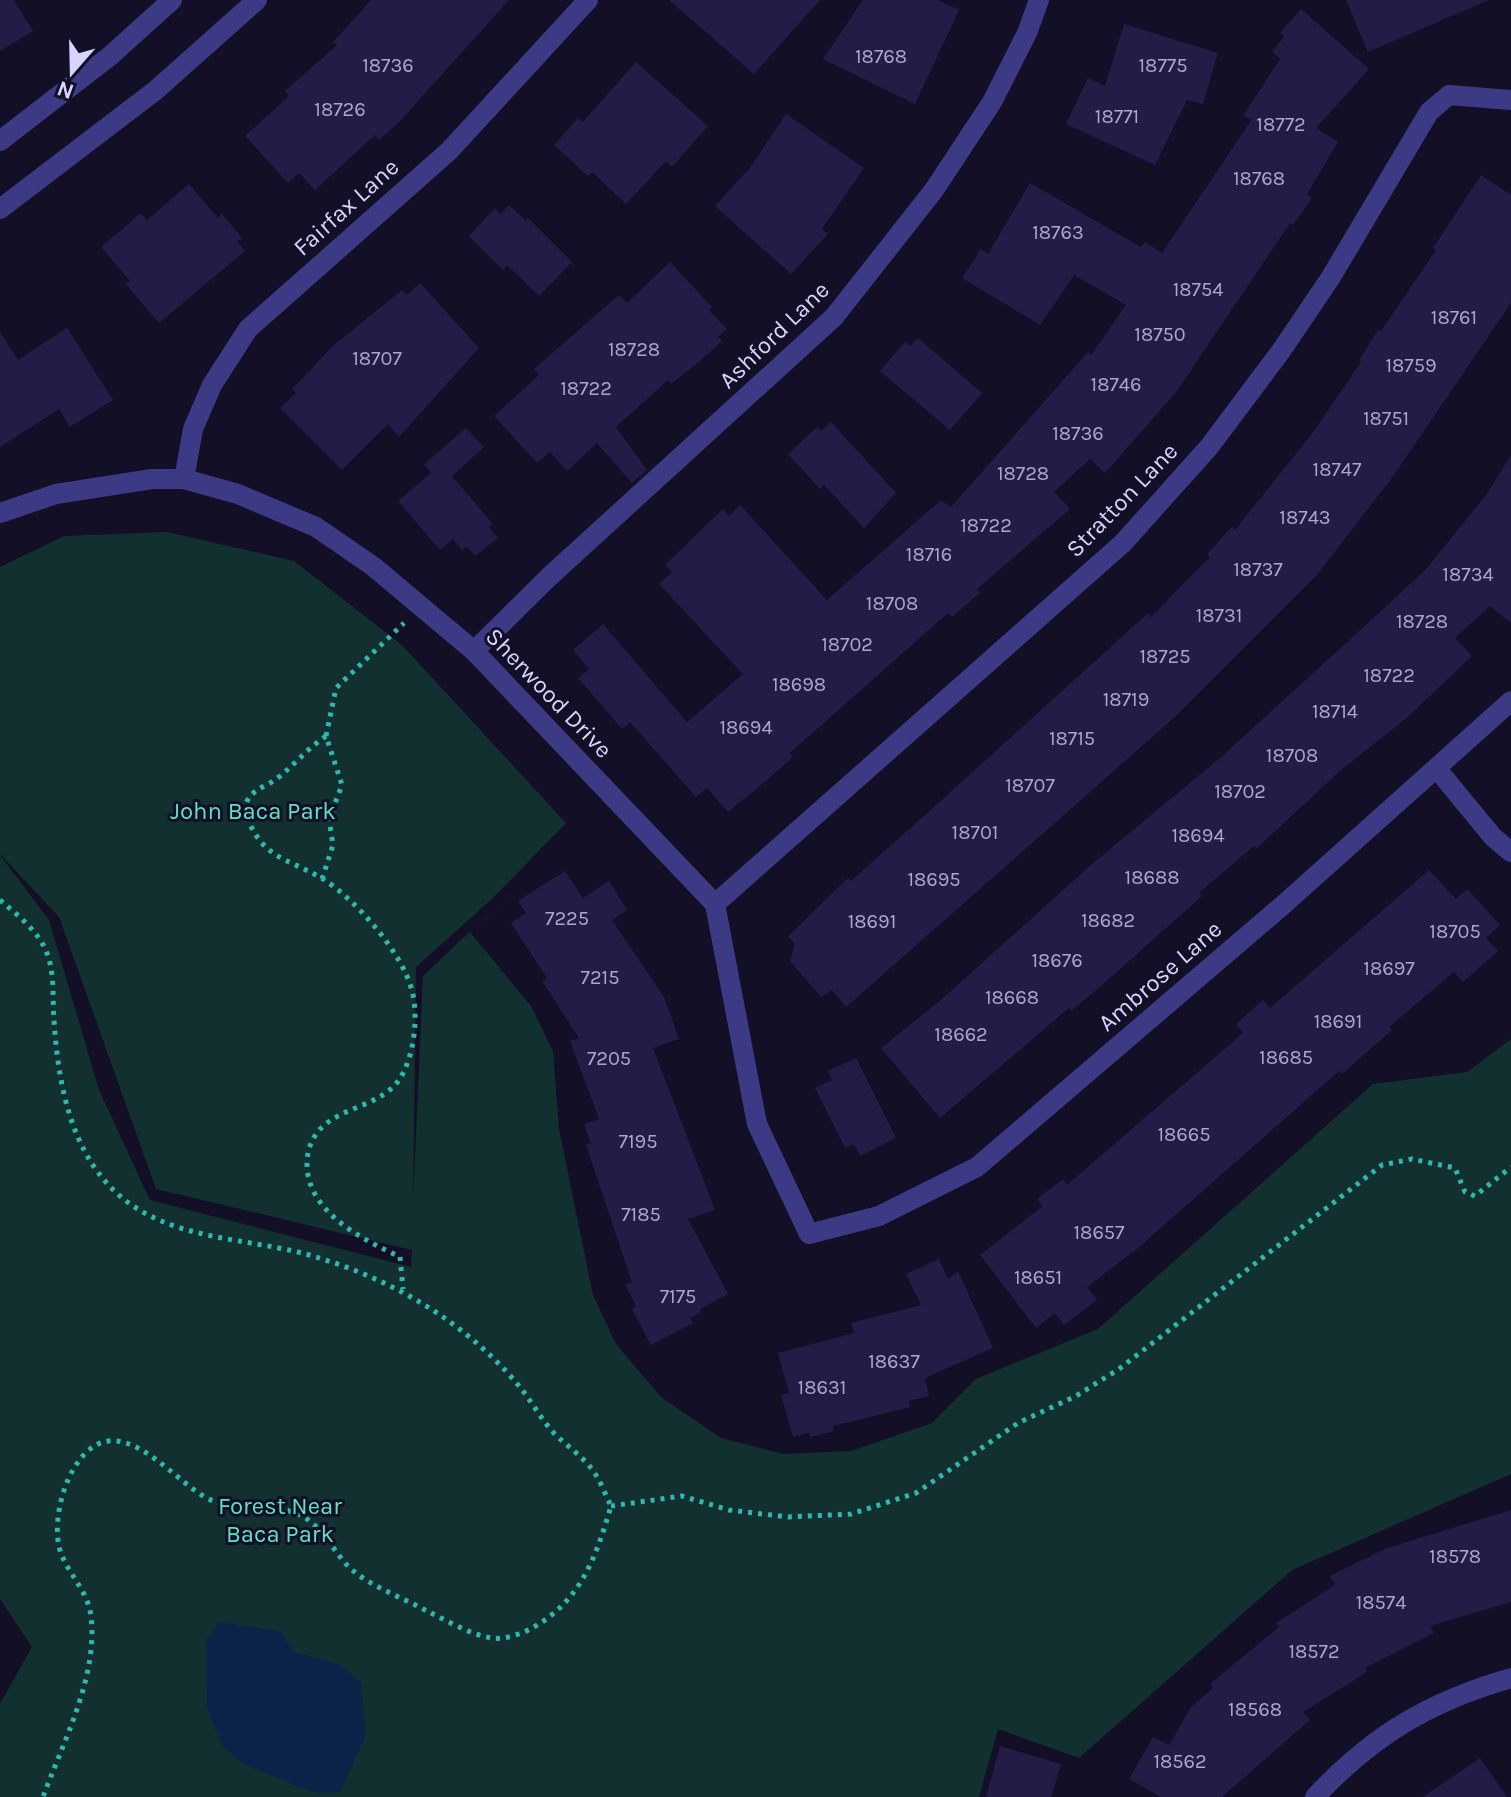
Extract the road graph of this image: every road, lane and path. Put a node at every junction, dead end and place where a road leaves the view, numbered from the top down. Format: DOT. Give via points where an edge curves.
graph roads {
  1 [pos="172,0"];
  2 [pos="257,0"];
  3 [pos="588,0"];
  4 [pos="1039,0"];
  5 [pos="1511,100"];
  6 [pos="0,141"];
  7 [pos="0,209"];
  8 [pos="184,479"];
  9 [pos="0,513"];
  10 [pos="422,606"];
  11 [pos="474,651"];
  12 [pos="1511,701"];
  13 [pos="326,736"];
  14 [pos="1437,769"];
  15 [pos="1511,852"];
  16 [pos="322,879"];
  17 [pos="0,900"];
  18 [pos="715,904"];
  19 [pos="1511,1167"];
  20 [pos="403,1289"];
  21 [pos="611,1506"];
  22 [pos="1511,1678"];
  23 [pos="43,1797"];
  24 [pos="1315,1797"];
  1 -- 6 [label="street" via="110,56"];
  2 -- 7 [label="street" via="156,90"];
  3 -- 8 [label="street, Fairfax Lane" via="449,151 248,329 212,385 193,429"];
  4 -- 11 [label="street, Ashford Lane" via="992,102 934,190 834,317"];
  5 -- 18 [label="street, Stratton Lane" via="1449,95 1429,112 1281,351 1209,447 1123,543"];
  8 -- 9 [label="street, Sherwood Drive" via="103,485"];
  8 -- 10 [label="street, Sherwood Drive" via="238,494 316,527"];
  10 -- 11 [label="street, Sherwood Drive"];
  10 -- 13 [label="path" via="336,688"];
  11 -- 18 [label="street, Sherwood Drive"];
  12 -- 14 [label="street, Ambrose Lane"];
  13 -- 16 [label="path" via="342,785 329,819 333,845"];
  13 -- 16 [label="path" via="277,779 254,790 244,810 249,824 278,858"];
  14 -- 15 [label="street"];
  14 -- 18 [label="street, Ambrose Lane" via="977,1167 879,1216 809,1234 757,1124"];
  16 -- 20 [label="path" via="354,903 389,947 412,990 414,1026 399,1080 379,1098 329,1121 315,1134 307,1175 317,1201 366,1241 400,1257"];
  17 -- 20 [label="path" via="43,944 51,967 67,1107 80,1143 121,1198 175,1226 302,1253"];
  19 -- 21 [label="path" via="1475,1196 1465,1192 1455,1168 1412,1159 1382,1165 1119,1369 1018,1423 916,1493 851,1514 788,1517 729,1510 682,1496"];
  20 -- 21 [label="path" via="453,1324 518,1386 552,1430 593,1469"];
  21 -- 23 [label="path" via="590,1568 565,1606 521,1634 494,1639 369,1581 352,1570 312,1522 296,1513 213,1501 149,1452 120,1442 104,1443 73,1470 58,1523 62,1556 86,1597 91,1617 90,1653"];
  22 -- 24 [label="street" via="1421,1711 1343,1767"];
}
